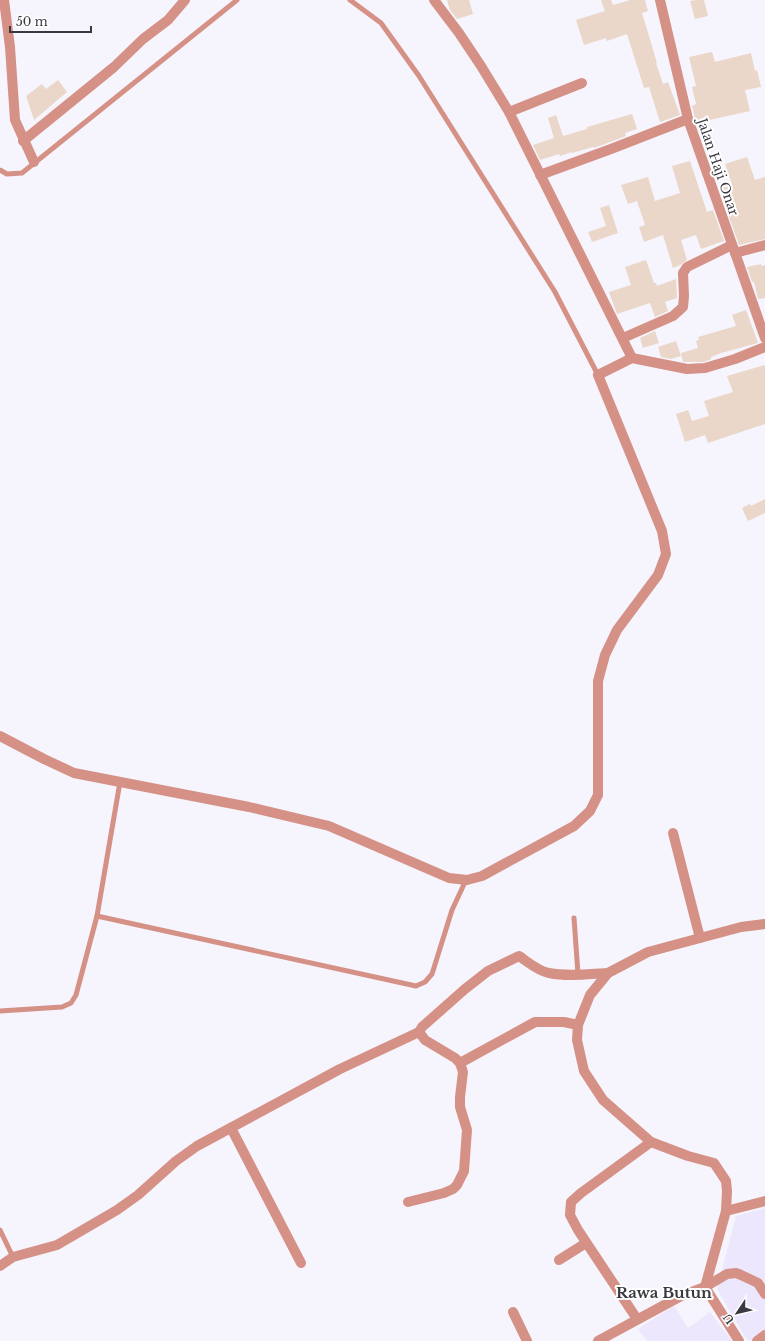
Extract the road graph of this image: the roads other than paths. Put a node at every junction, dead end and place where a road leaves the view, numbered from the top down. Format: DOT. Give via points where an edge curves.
graph roads {
  1 [pos="4,0"];
  2 [pos="185,0"];
  3 [pos="237,0"];
  4 [pos="350,0"];
  5 [pos="434,0"];
  6 [pos="660,0"];
  7 [pos="582,83"];
  8 [pos="509,112"];
  9 [pos="688,119"];
  10 [pos="24,141"];
  11 [pos="34,162"];
  12 [pos="0,170"];
  13 [pos="540,175"];
  14 [pos="765,245"];
  15 [pos="733,249"];
  16 [pos="623,338"];
  17 [pos="765,338"];
  18 [pos="765,348"];
  19 [pos="632,358"];
  20 [pos="598,375"];
  21 [pos="0,736"];
  22 [pos="120,782"];
  23 [pos="673,833"];
  24 [pos="466,880"];
  25 [pos="97,916"];
  26 [pos="574,918"];
  27 [pos="765,924"];
  28 [pos="700,938"];
  29 [pos="608,973"];
  30 [pos="578,974"];
  31 [pos="0,1011"];
  32 [pos="578,1025"];
  33 [pos="419,1032"];
  34 [pos="460,1063"];
  35 [pos="231,1128"];
  36 [pos="651,1142"];
  37 [pos="765,1201"];
  38 [pos="408,1202"];
  39 [pos="726,1211"];
  40 [pos="0,1230"];
  41 [pos="586,1243"];
  42 [pos="13,1257"];
  43 [pos="559,1260"];
  44 [pos="301,1263"];
  45 [pos="0,1266"];
  46 [pos="762,1281"];
  47 [pos="706,1287"];
  48 [pos="765,1294"];
  49 [pos="513,1312"];
  50 [pos="637,1319"];
  51 [pos="765,1335"];
  52 [pos="527,1341"];
  53 [pos="598,1341"];
  54 [pos="739,1341"];
  55 [pos="757,1341"];
  1 -- 10 [label="street" via="15,120"];
  2 -- 10 [label="street" via="168,20"];
  3 -- 11 [label="lane"];
  4 -- 20 [label="lane" via="381,23 419,76 555,292"];
  5 -- 8 [label="street" via="459,33"];
  6 -- 9 [label="street, Jalan Haji Onar"];
  7 -- 8 [label="street"];
  8 -- 13 [label="street"];
  9 -- 13 [label="street"];
  9 -- 15 [label="street, Jalan Haji Onar"];
  10 -- 11 [label="street"];
  11 -- 12 [label="lane" via="22,173 7,174"];
  13 -- 16 [label="street"];
  14 -- 15 [label="street"];
  15 -- 16 [label="street" via="687,267 683,273 683,306 673,316"];
  15 -- 17 [label="street, Jalan Haji Onar"];
  16 -- 19 [label="street"];
  18 -- 19 [label="street" via="705,368 687,369"];
  19 -- 20 [label="street"];
  20 -- 24 [label="street" via="662,531 666,554 658,576 617,630 605,655 598,681 598,795 590,811 574,826 482,876"];
  21 -- 22 [label="street" via="74,773"];
  22 -- 24 [label="street" via="250,807 329,826 449,878"];
  22 -- 25 [label="lane"];
  23 -- 28 [label="street"];
  24 -- 25 [label="lane" via="452,910 432,974 425,982 416,986"];
  25 -- 31 [label="lane" via="76,995 71,1003 62,1007"];
  26 -- 30 [label="lane"];
  27 -- 28 [label="street" via="741,927"];
  28 -- 29 [label="street" via="648,952"];
  29 -- 30 [label="street"];
  29 -- 32 [label="street" via="590,995"];
  30 -- 33 [label="street" via="548,973 519,956 488,971"];
  32 -- 34 [label="street" via="536,1022"];
  32 -- 36 [label="street" via="577,1040 584,1071 603,1100"];
  33 -- 34 [label="street" via="425,1040"];
  33 -- 35 [label="street" via="340,1069"];
  34 -- 38 [label="street" via="463,1072 460,1107 467,1130 464,1171 453,1189"];
  35 -- 42 [label="street" via="197,1146 176,1161 117,1210 57,1245"];
  35 -- 44 [label="street"];
  36 -- 39 [label="street" via="714,1164 726,1181"];
  36 -- 41 [label="street" via="571,1202 570,1215"];
  37 -- 39 [label="street"];
  39 -- 47 [label="street"];
  40 -- 42 [label="lane"];
  41 -- 43 [label="street"];
  41 -- 50 [label="street"];
  42 -- 45 [label="street"];
  46 -- 47 [label="street" via="736,1273 723,1275"];
  46 -- 48 [label="street"];
  47 -- 50 [label="street" via="681,1296"];
  47 -- 54 [label="street"];
  49 -- 52 [label="street"];
  50 -- 53 [label="street"];
  51 -- 55 [label="street"];
}
